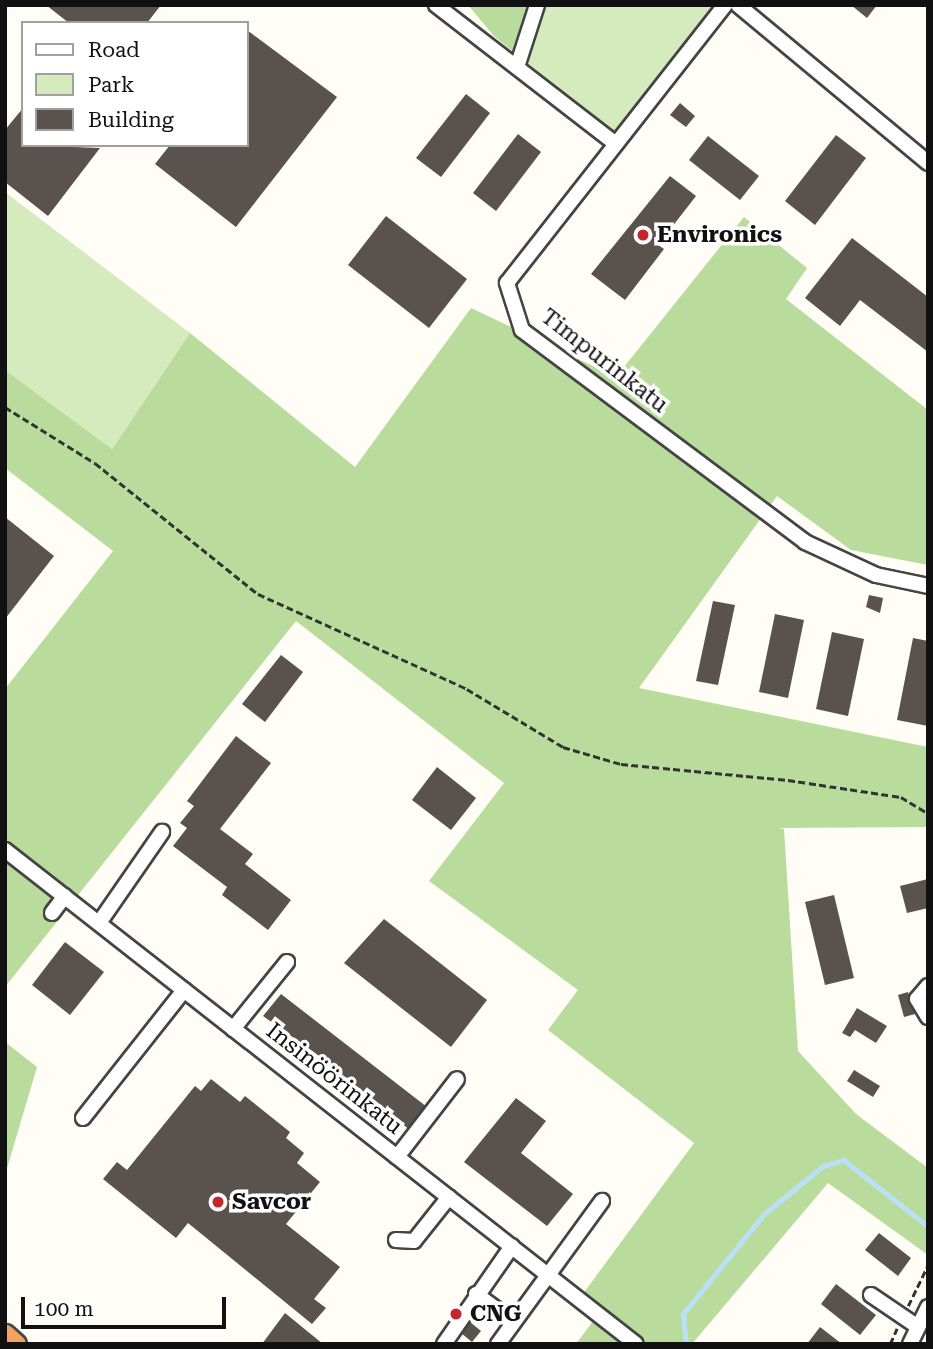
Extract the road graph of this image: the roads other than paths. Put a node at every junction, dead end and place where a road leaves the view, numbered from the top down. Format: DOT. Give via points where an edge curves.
graph roads {
  1 [pos="436,5"];
  2 [pos="537,5"];
  3 [pos="725,5"];
  4 [pos="738,5"];
  5 [pos="517,67"];
  6 [pos="616,144"];
  7 [pos="928,163"];
  8 [pos="928,586"];
  9 [pos="162,832"];
  10 [pos="5,850"];
  11 [pos="65,896"];
  12 [pos="52,913"];
  13 [pos="99,923"];
  14 [pos="287,962"];
  15 [pos="928,986"];
  16 [pos="184,990"];
  17 [pos="928,1017"];
  18 [pos="233,1029"];
  19 [pos="457,1079"];
  20 [pos="83,1118"];
  21 [pos="397,1157"];
  22 [pos="449,1197"];
  23 [pos="603,1201"];
  24 [pos="396,1240"];
  25 [pos="512,1246"];
  26 [pos="547,1274"];
  27 [pos="476,1294"];
  28 [pos="871,1295"];
  29 [pos="928,1307"];
  30 [pos="511,1320"];
  31 [pos="918,1327"];
  32 [pos="5,1334"];
  33 [pos="16,1344"];
  34 [pos="444,1344"];
  35 [pos="498,1344"];
  36 [pos="636,1344"];
  37 [pos="910,1344"];
  1 -- 5 [label="street"];
  2 -- 5 [label="street"];
  3 -- 6 [label="street, Timpurinkatu"];
  4 -- 7 [label="street"];
  5 -- 6 [label="street"];
  6 -- 8 [label="street, Timpurinkatu" via="506,283 522,330 805,542 876,575"];
  9 -- 13 [label="street"];
  10 -- 11 [label="street, Insinöörinkatu"];
  11 -- 12 [label="street"];
  11 -- 13 [label="street, Insinöörinkatu"];
  13 -- 16 [label="street, Insinöörinkatu"];
  14 -- 18 [label="street"];
  15 -- 17 [label="street" via="917,999"];
  16 -- 18 [label="street, Insinöörinkatu"];
  16 -- 20 [label="street"];
  18 -- 21 [label="street, Insinöörinkatu"];
  19 -- 21 [label="street"];
  21 -- 22 [label="street, Insinöörinkatu"];
  22 -- 24 [label="street" via="414,1241"];
  22 -- 25 [label="street, Insinöörinkatu"];
  23 -- 26 [label="street"];
  25 -- 26 [label="street, Insinöörinkatu"];
  25 -- 27 [label="street"];
  26 -- 30 [label="street"];
  26 -- 36 [label="street, Insinöörinkatu"];
  27 -- 30 [label="street"];
  27 -- 34 [label="street" via="468,1314"];
  28 -- 31 [label="street"];
  29 -- 31 [label="street"];
  30 -- 35 [label="street"];
  31 -- 37 [label="street"];
  32 -- 33 [label="highway"];
}
